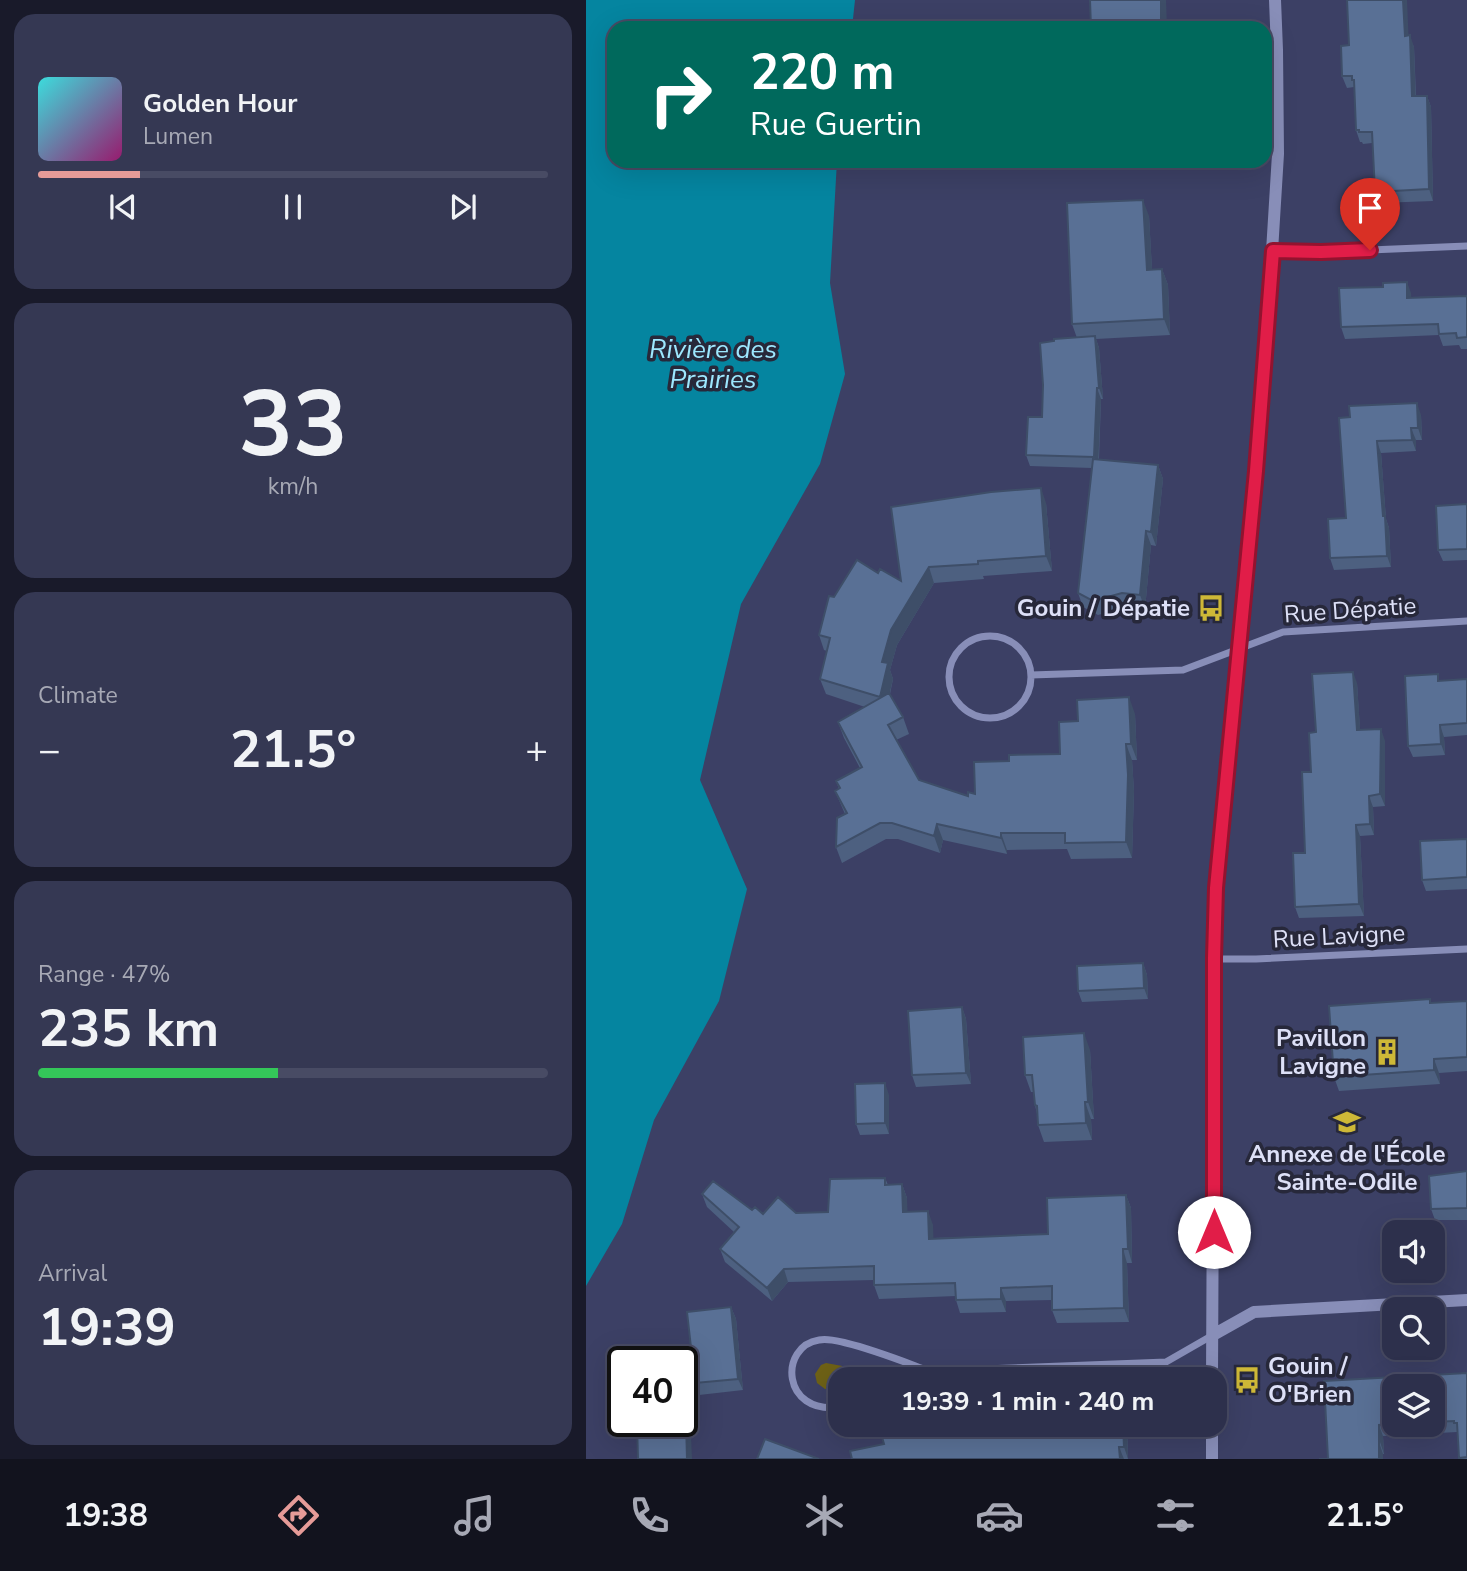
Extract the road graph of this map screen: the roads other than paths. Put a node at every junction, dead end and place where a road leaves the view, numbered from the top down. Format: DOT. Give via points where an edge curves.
graph roads {
  1 [pos="1275,0"];
  2 [pos="1467,246"];
  3 [pos="1273,251"];
  4 [pos="1467,621"];
  5 [pos="1239,649"];
  6 [pos="1031,675"];
  7 [pos="1467,949"];
  8 [pos="1214,958"];
  9 [pos="1467,1300"];
  10 [pos="1213,1335"];
  11 [pos="920,1367"];
  12 [pos="1035,1367"];
  13 [pos="1212,1367"];
  14 [pos="828,1408"];
  15 [pos="1212,1437"];
  16 [pos="1212,1459"];
  1 -- 3 [label="street" via="1278,154"];
  2 -- 3 [label="street"];
  3 -- 5 [label="street"];
  4 -- 5 [label="street, Rue Dépatie" via="1283,632"];
  5 -- 6 [label="street, Rue Dépatie" via="1183,670"];
  5 -- 8 [label="street" via="1218,849"];
  6 -- 6 [label="street" via="1020,648 995,636 967,642 949,672 956,700 985,717 999,717 1018,706"];
  7 -- 8 [label="street, Rue Lavigne"];
  8 -- 10 [label="street"];
  9 -- 10 [label="street" via="1254,1312"];
  10 -- 12 [label="street" via="1166,1362"];
  10 -- 13 [label="street"];
  11 -- 14 [label="street" via="875,1350 816,1340 795,1359 794,1384 813,1406"];
  15 -- 16 [label="street"];
}
